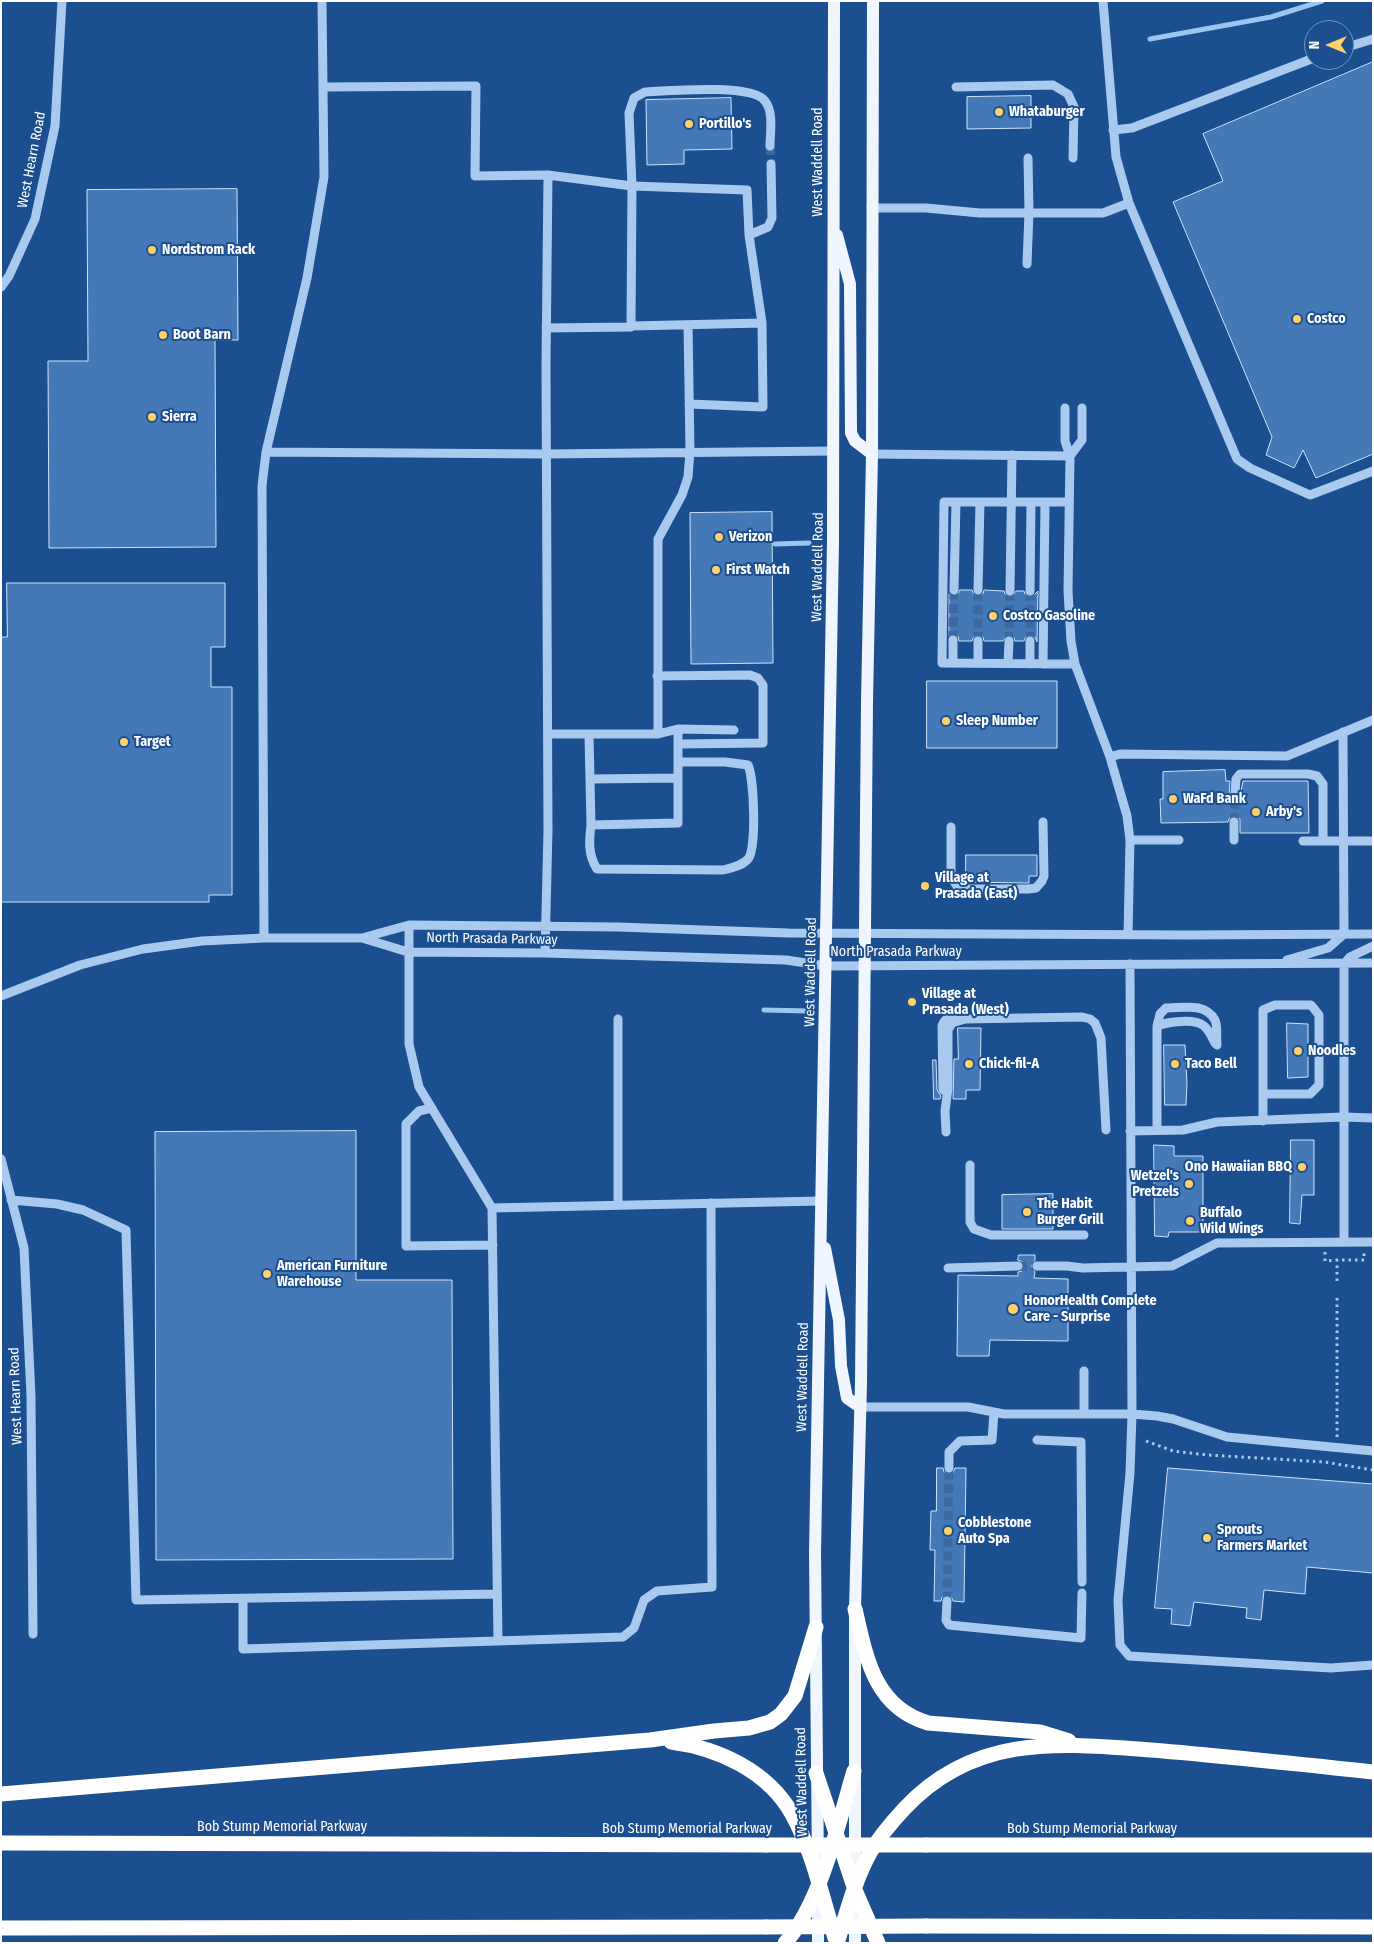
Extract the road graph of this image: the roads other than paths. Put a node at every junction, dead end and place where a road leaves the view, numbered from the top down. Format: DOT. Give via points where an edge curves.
graph roads {
  1 [pos="62,1"];
  2 [pos="322,1"];
  3 [pos="834,1"];
  4 [pos="873,1"];
  5 [pos="1103,1"];
  6 [pos="1373,39"];
  7 [pos="1354,45"];
  8 [pos="1304,62"];
  9 [pos="324,86"];
  10 [pos="956,87"];
  11 [pos="1113,130"];
  12 [pos="770,146"];
  13 [pos="1028,158"];
  14 [pos="1073,158"];
  15 [pos="771,164"];
  16 [pos="548,175"];
  17 [pos="632,186"];
  18 [pos="1129,203"];
  19 [pos="871,208"];
  20 [pos="1029,214"];
  21 [pos="833,218"];
  22 [pos="749,235"];
  23 [pos="1027,264"];
  24 [pos="1,287"];
  25 [pos="762,323"];
  26 [pos="688,325"];
  27 [pos="631,326"];
  28 [pos="546,328"];
  29 [pos="689,404"];
  30 [pos="1065,408"];
  31 [pos="1082,408"];
  32 [pos="690,451"];
  33 [pos="833,451"];
  34 [pos="266,452"];
  35 [pos="546,454"];
  36 [pos="872,454"];
  37 [pos="1012,455"];
  38 [pos="1070,456"];
  39 [pos="1373,471"];
  40 [pos="956,502"];
  41 [pos="980,502"];
  42 [pos="1069,502"];
  43 [pos="1012,503"];
  44 [pos="1031,503"];
  45 [pos="1045,503"];
  46 [pos="954,590"];
  47 [pos="978,590"];
  48 [pos="1010,591"];
  49 [pos="1030,591"];
  50 [pos="953,640"];
  51 [pos="978,641"];
  52 [pos="1009,641"];
  53 [pos="1030,641"];
  54 [pos="953,663"];
  55 [pos="978,663"];
  56 [pos="1008,664"];
  57 [pos="1030,664"];
  58 [pos="1043,664"];
  59 [pos="1075,664"];
  60 [pos="657,676"];
  61 [pos="1373,720"];
  62 [pos="678,729"];
  63 [pos="734,730"];
  64 [pos="1343,732"];
  65 [pos="548,734"];
  66 [pos="658,734"];
  67 [pos="589,735"];
  68 [pos="678,744"];
  69 [pos="1110,757"];
  70 [pos="678,762"];
  71 [pos="678,778"];
  72 [pos="590,779"];
  73 [pos="1235,793"];
  74 [pos="1043,822"];
  75 [pos="1234,822"];
  76 [pos="591,825"];
  77 [pos="951,827"];
  78 [pos="1130,840"];
  79 [pos="1179,840"];
  80 [pos="1234,840"];
  81 [pos="1303,841"];
  82 [pos="1323,841"];
  83 [pos="1373,841"];
  84 [pos="1345,842"];
  85 [pos="409,925"];
  86 [pos="546,927"];
  87 [pos="827,933"];
  88 [pos="865,933"];
  89 [pos="1344,934"];
  90 [pos="1373,934"];
  91 [pos="1128,935"];
  92 [pos="264,938"];
  93 [pos="362,938"];
  94 [pos="1373,946"];
  95 [pos="408,952"];
  96 [pos="545,953"];
  97 [pos="1277,963"];
  98 [pos="1373,963"];
  99 [pos="1130,964"];
  100 [pos="1344,964"];
  101 [pos="826,966"];
  102 [pos="865,966"];
  103 [pos="1,996"];
  104 [pos="618,1019"];
  105 [pos="1157,1026"];
  106 [pos="1263,1094"];
  107 [pos="432,1108"];
  108 [pos="1343,1118"];
  109 [pos="1373,1118"];
  110 [pos="1263,1121"];
  111 [pos="1106,1130"];
  112 [pos="1130,1130"];
  113 [pos="1156,1130"];
  114 [pos="946,1132"];
  115 [pos="1,1160"];
  116 [pos="970,1166"];
  117 [pos="12,1200"];
  118 [pos="821,1201"];
  119 [pos="711,1203"];
  120 [pos="618,1205"];
  121 [pos="492,1208"];
  122 [pos="820,1221"];
  123 [pos="1084,1235"];
  124 [pos="1344,1242"];
  125 [pos="1373,1242"];
  126 [pos="493,1245"];
  127 [pos="1018,1266"];
  128 [pos="1037,1266"];
  129 [pos="948,1268"];
  130 [pos="1133,1268"];
  131 [pos="1084,1371"];
  132 [pos="860,1407"];
  133 [pos="994,1412"];
  134 [pos="1084,1414"];
  135 [pos="1132,1414"];
  136 [pos="1037,1440"];
  137 [pos="1373,1451"];
  138 [pos="948,1468"];
  139 [pos="1082,1582"];
  140 [pos="1082,1593"];
  141 [pos="497,1594"];
  142 [pos="243,1599"];
  143 [pos="947,1601"];
  144 [pos="855,1609"];
  145 [pos="816,1627"];
  146 [pos="33,1634"];
  147 [pos="498,1641"];
  148 [pos="1373,1665"];
  149 [pos="650,1740"];
  150 [pos="1080,1745"];
  151 [pos="854,1772"];
  152 [pos="1373,1772"];
  153 [pos="816,1773"];
  154 [pos="1,1794"];
  155 [pos="836,1830"];
  156 [pos="1,1843"];
  157 [pos="1373,1845"];
  158 [pos="818,1884"];
  159 [pos="855,1890"];
  160 [pos="1373,1927"];
  161 [pos="1,1928"];
  162 [pos="784,1943"];
  163 [pos="818,1943"];
  164 [pos="855,1943"];
  165 [pos="878,1943"];
  1 -- 24 [label="street, West Hearn Road" via="53,135 35,219"];
  2 -- 9 [label="street"];
  3 -- 21 [label="main road, West Waddell Road"];
  4 -- 19 [label="main road"];
  5 -- 11 [label="street"];
  6 -- 7 [label="street"];
  8 -- 11 [label="street" via="1132,128"];
  9 -- 16 [label="street" via="476,86 475,176"];
  9 -- 34 [label="street" via="324,177 307,278"];
  10 -- 14 [label="street" via="1053,85 1068,94 1074,107"];
  11 -- 18 [label="street" via="1116,157"];
  12 -- 17 [label="street" via="770,110 765,100 753,93 729,89 645,92 634,98 629,113"];
  13 -- 20 [label="street"];
  15 -- 22 [label="street" via="772,218 768,227"];
  16 -- 17 [label="street"];
  16 -- 28 [label="street"];
  17 -- 22 [label="street" via="747,190"];
  17 -- 27 [label="street"];
  18 -- 20 [label="street" via="1103,214"];
  18 -- 39 [label="street" via="1236,459 1310,496"];
  19 -- 20 [label="street"];
  19 -- 36 [label="main road"];
  20 -- 23 [label="street"];
  21 -- 33 [label="main road, West Waddell Road"];
  21 -- 36 [label="main road" via="850,284 851,433 855,441"];
  22 -- 25 [label="street"];
  25 -- 26 [label="street"];
  25 -- 29 [label="street" via="763,407"];
  26 -- 27 [label="street"];
  26 -- 29 [label="street"];
  27 -- 28 [label="street"];
  28 -- 35 [label="street"];
  29 -- 32 [label="street"];
  30 -- 38 [label="street"];
  31 -- 38 [label="street" via="1082,440"];
  32 -- 33 [label="street"];
  32 -- 35 [label="street"];
  32 -- 60 [label="street" via="688,478 682,495 658,539"];
  33 -- 87 [label="main road, West Waddell Road"];
  34 -- 35 [label="street"];
  34 -- 92 [label="street" via="262,486"];
  35 -- 65 [label="street"];
  36 -- 37 [label="street"];
  36 -- 88 [label="main road"];
  37 -- 38 [label="street"];
  37 -- 43 [label="street"];
  38 -- 42 [label="street"];
  40 -- 41 [label="street"];
  40 -- 46 [label="street"];
  40 -- 54 [label="street" via="944,502 942,662"];
  41 -- 43 [label="street"];
  41 -- 47 [label="street"];
  42 -- 45 [label="street"];
  42 -- 59 [label="street" via="1068,591"];
  43 -- 44 [label="street"];
  43 -- 48 [label="street"];
  44 -- 45 [label="street"];
  44 -- 49 [label="street"];
  45 -- 58 [label="street"];
  50 -- 54 [label="street"];
  51 -- 55 [label="street"];
  52 -- 56 [label="street"];
  53 -- 57 [label="street"];
  54 -- 55 [label="street"];
  55 -- 56 [label="street"];
  56 -- 57 [label="street"];
  57 -- 58 [label="street"];
  58 -- 59 [label="street"];
  59 -- 69 [label="street"];
  60 -- 66 [label="street"];
  60 -- 68 [label="street" via="750,675 763,685 763,744"];
  61 -- 64 [label="street"];
  62 -- 63 [label="street"];
  62 -- 66 [label="street"];
  62 -- 68 [label="street"];
  64 -- 69 [label="street" via="1287,756 1120,754"];
  64 -- 84 [label="street"];
  65 -- 67 [label="street"];
  65 -- 86 [label="street"];
  66 -- 67 [label="street"];
  67 -- 72 [label="street"];
  68 -- 70 [label="street"];
  69 -- 78 [label="street" via="1127,816"];
  70 -- 71 [label="street"];
  70 -- 76 [label="street" via="748,765 754,817 752,852 747,860 723,870 597,869 588,842"];
  71 -- 72 [label="street"];
  71 -- 76 [label="street" via="678,823"];
  72 -- 76 [label="street"];
  73 -- 82 [label="street" via="1236,779 1240,774 1317,776 1323,784"];
  74 -- 77 [label="street" via="1044,876 1040,885 1028,889 968,889 957,886 951,877"];
  75 -- 80 [label="street"];
  78 -- 79 [label="street"];
  78 -- 91 [label="street"];
  81 -- 82 [label="street"];
  82 -- 84 [label="street"];
  83 -- 84 [label="street"];
  84 -- 89 [label="street"];
  85 -- 86 [label="street, North Prasada Parkway"];
  85 -- 93 [label="street, North Prasada Parkway"];
  85 -- 95 [label="street"];
  86 -- 87 [label="street, North Prasada Parkway"];
  86 -- 96 [label="street"];
  87 -- 88 [label="street, North Prasada Parkway"];
  87 -- 101 [label="main road, West Waddell Road"];
  88 -- 91 [label="street, North Prasada Parkway"];
  88 -- 102 [label="main road"];
  89 -- 90 [label="street, North Prasada Parkway"];
  89 -- 91 [label="street, North Prasada Parkway"];
  89 -- 97 [label="street" via="1328,948"];
  92 -- 93 [label="street, North Prasada Parkway"];
  92 -- 103 [label="street, North Prasada Parkway" via="202,940 143,949 80,965"];
  93 -- 95 [label="street, North Prasada Parkway"];
  94 -- 100 [label="street" via="1350,957"];
  95 -- 96 [label="street, North Prasada Parkway"];
  95 -- 107 [label="street" via="409,1044 419,1087"];
  96 -- 101 [label="street, North Prasada Parkway" via="786,960"];
  97 -- 99 [label="street, North Prasada Parkway"];
  97 -- 100 [label="street, North Prasada Parkway"];
  98 -- 100 [label="street, North Prasada Parkway"];
  99 -- 102 [label="street, North Prasada Parkway"];
  99 -- 112 [label="street"];
  100 -- 108 [label="street"];
  101 -- 102 [label="street, North Prasada Parkway"];
  101 -- 118 [label="main road, West Waddell Road"];
  102 -- 132 [label="main road"];
  104 -- 120 [label="street"];
  105 -- 105 [label="street" via="1160,1014 1166,1008 1199,1007 1215,1021 1217,1045 1204,1026 1197,1022 1166,1022"];
  105 -- 113 [label="street"];
  106 -- 106 [label="street" via="1264,1010 1275,1004 1311,1005 1319,1015 1319,1085 1310,1094"];
  106 -- 110 [label="street"];
  107 -- 121 [label="street"];
  107 -- 126 [label="street" via="419,1111 406,1124 406,1246"];
  108 -- 109 [label="street"];
  108 -- 110 [label="street"];
  108 -- 124 [label="street"];
  110 -- 113 [label="street" via="1217,1122 1184,1130"];
  111 -- 114 [label="street" via="1101,1038 1095,1023 1082,1017 966,1019 952,1023 948,1030"];
  112 -- 113 [label="street"];
  112 -- 130 [label="street"];
  115 -- 117 [label="street, West Hearn Road"];
  116 -- 123 [label="street" via="970,1222 974,1229 991,1235"];
  117 -- 142 [label="street" via="83,1210 126,1230 136,1600"];
  117 -- 146 [label="street, West Hearn Road" via="24,1248 31,1396"];
  118 -- 119 [label="street"];
  118 -- 122 [label="main road, West Waddell Road"];
  119 -- 120 [label="street"];
  119 -- 147 [label="street" via="712,1587 657,1591 644,1600 634,1628 623,1637"];
  120 -- 121 [label="street"];
  121 -- 126 [label="street"];
  122 -- 132 [label="main road" via="839,1320 843,1383 847,1398"];
  122 -- 145 [label="main road, West Waddell Road"];
  124 -- 125 [label="street"];
  124 -- 130 [label="street" via="1217,1243 1172,1266"];
  126 -- 141 [label="street"];
  127 -- 129 [label="street"];
  128 -- 130 [label="street"];
  130 -- 135 [label="street"];
  131 -- 134 [label="street"];
  132 -- 133 [label="street" via="968,1407"];
  132 -- 144 [label="main road"];
  133 -- 134 [label="street"];
  133 -- 138 [label="street" via="992,1440 960,1441 948,1452"];
  134 -- 135 [label="street"];
  135 -- 137 [label="street" via="1173,1419 1227,1437"];
  135 -- 148 [label="street" via="1118,1600 1120,1645 1129,1656 1330,1668"];
  136 -- 139 [label="street" via="1081,1442"];
  140 -- 143 [label="street" via="1081,1638 949,1625 946,1620"];
  141 -- 142 [label="street"];
  141 -- 147 [label="street"];
  142 -- 147 [label="street" via="243,1650"];
  144 -- 150 [label="highway" via="869,1665 885,1695 903,1712 928,1722 1040,1732"];
  144 -- 151 [label="main road"];
  145 -- 149 [label="highway" via="795,1696 782,1714 770,1722 749,1728"];
  145 -- 153 [label="main road, West Waddell Road"];
  149 -- 154 [label="highway"];
  149 -- 158 [label="highway" via="689,1744 709,1750 730,1758 762,1779 791,1812 801,1831"];
  150 -- 152 [label="highway"];
  150 -- 159 [label="highway" via="1017,1748 982,1757 947,1773 919,1794 889,1826 872,1850"];
  151 -- 155 [label="highway"];
  151 -- 159 [label="main road"];
  153 -- 155 [label="highway"];
  153 -- 158 [label="main road, West Waddell Road"];
  155 -- 158 [label="highway"];
  155 -- 159 [label="highway"];
  156 -- 157 [label="highway, Bob Stump Memorial Parkway, bridge"];
  158 -- 159 [label="highway" via="837,1943"];
  158 -- 162 [label="highway" via="801,1922"];
  158 -- 163 [label="main road, West Waddell Road"];
  159 -- 164 [label="main road"];
  159 -- 165 [label="highway"];
  160 -- 161 [label="highway, bridge"];
}
